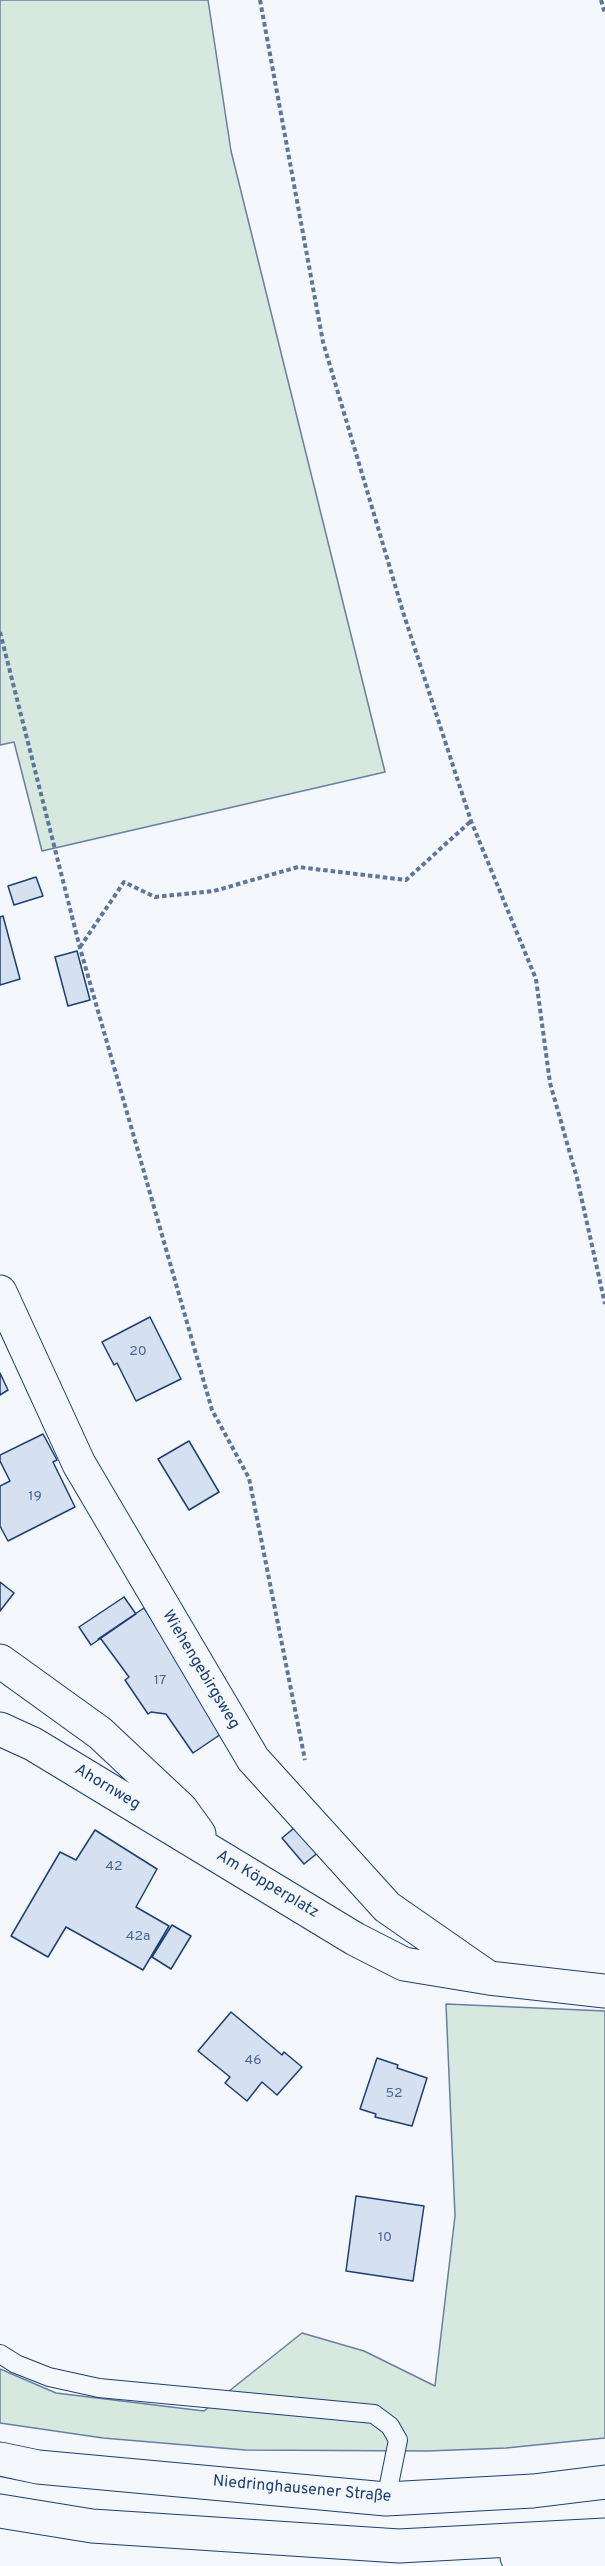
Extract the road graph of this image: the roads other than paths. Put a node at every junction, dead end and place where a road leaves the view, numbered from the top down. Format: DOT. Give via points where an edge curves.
graph roads {
  1 [pos="0,1292"];
  2 [pos="0,1661"];
  3 [pos="0,1729"];
  4 [pos="212,1851"];
  5 [pos="489,1978"];
  6 [pos="605,1991"];
  7 [pos="0,2354"];
  8 [pos="0,2459"];
  9 [pos="605,2482"];
  10 [pos="386,2499"];
  11 [pos="0,2511"];
  12 [pos="605,2535"];
  13 [pos="399,2546"];
  14 [pos="605,2563"];
  1 -- 5 [label="street, Wiehengebirgsweg" via="79,1464 253,1759 387,1907"];
  2 -- 4 [label="street, Am Köpperplatz" via="100,1733 181,1809"];
  3 -- 4 [label="street, Ahornweg" via="33,1744"];
  4 -- 5 [label="street, Am Köpperplatz" via="355,1939 404,1964"];
  5 -- 6 [label="street, Am Köpperplatz"];
  7 -- 10 [label="lane" via="49,2377 99,2388 374,2414 390,2426 398,2440"];
  8 -- 10 [label="street, Niedringhausener Straße" via="38,2467"];
  9 -- 10 [label="street, Niedringhausener Straße" via="533,2491"];
  11 -- 13 [label="street" via="92,2526"];
  12 -- 13 [label="street"];
  13 -- 14 [label="street"];
}
